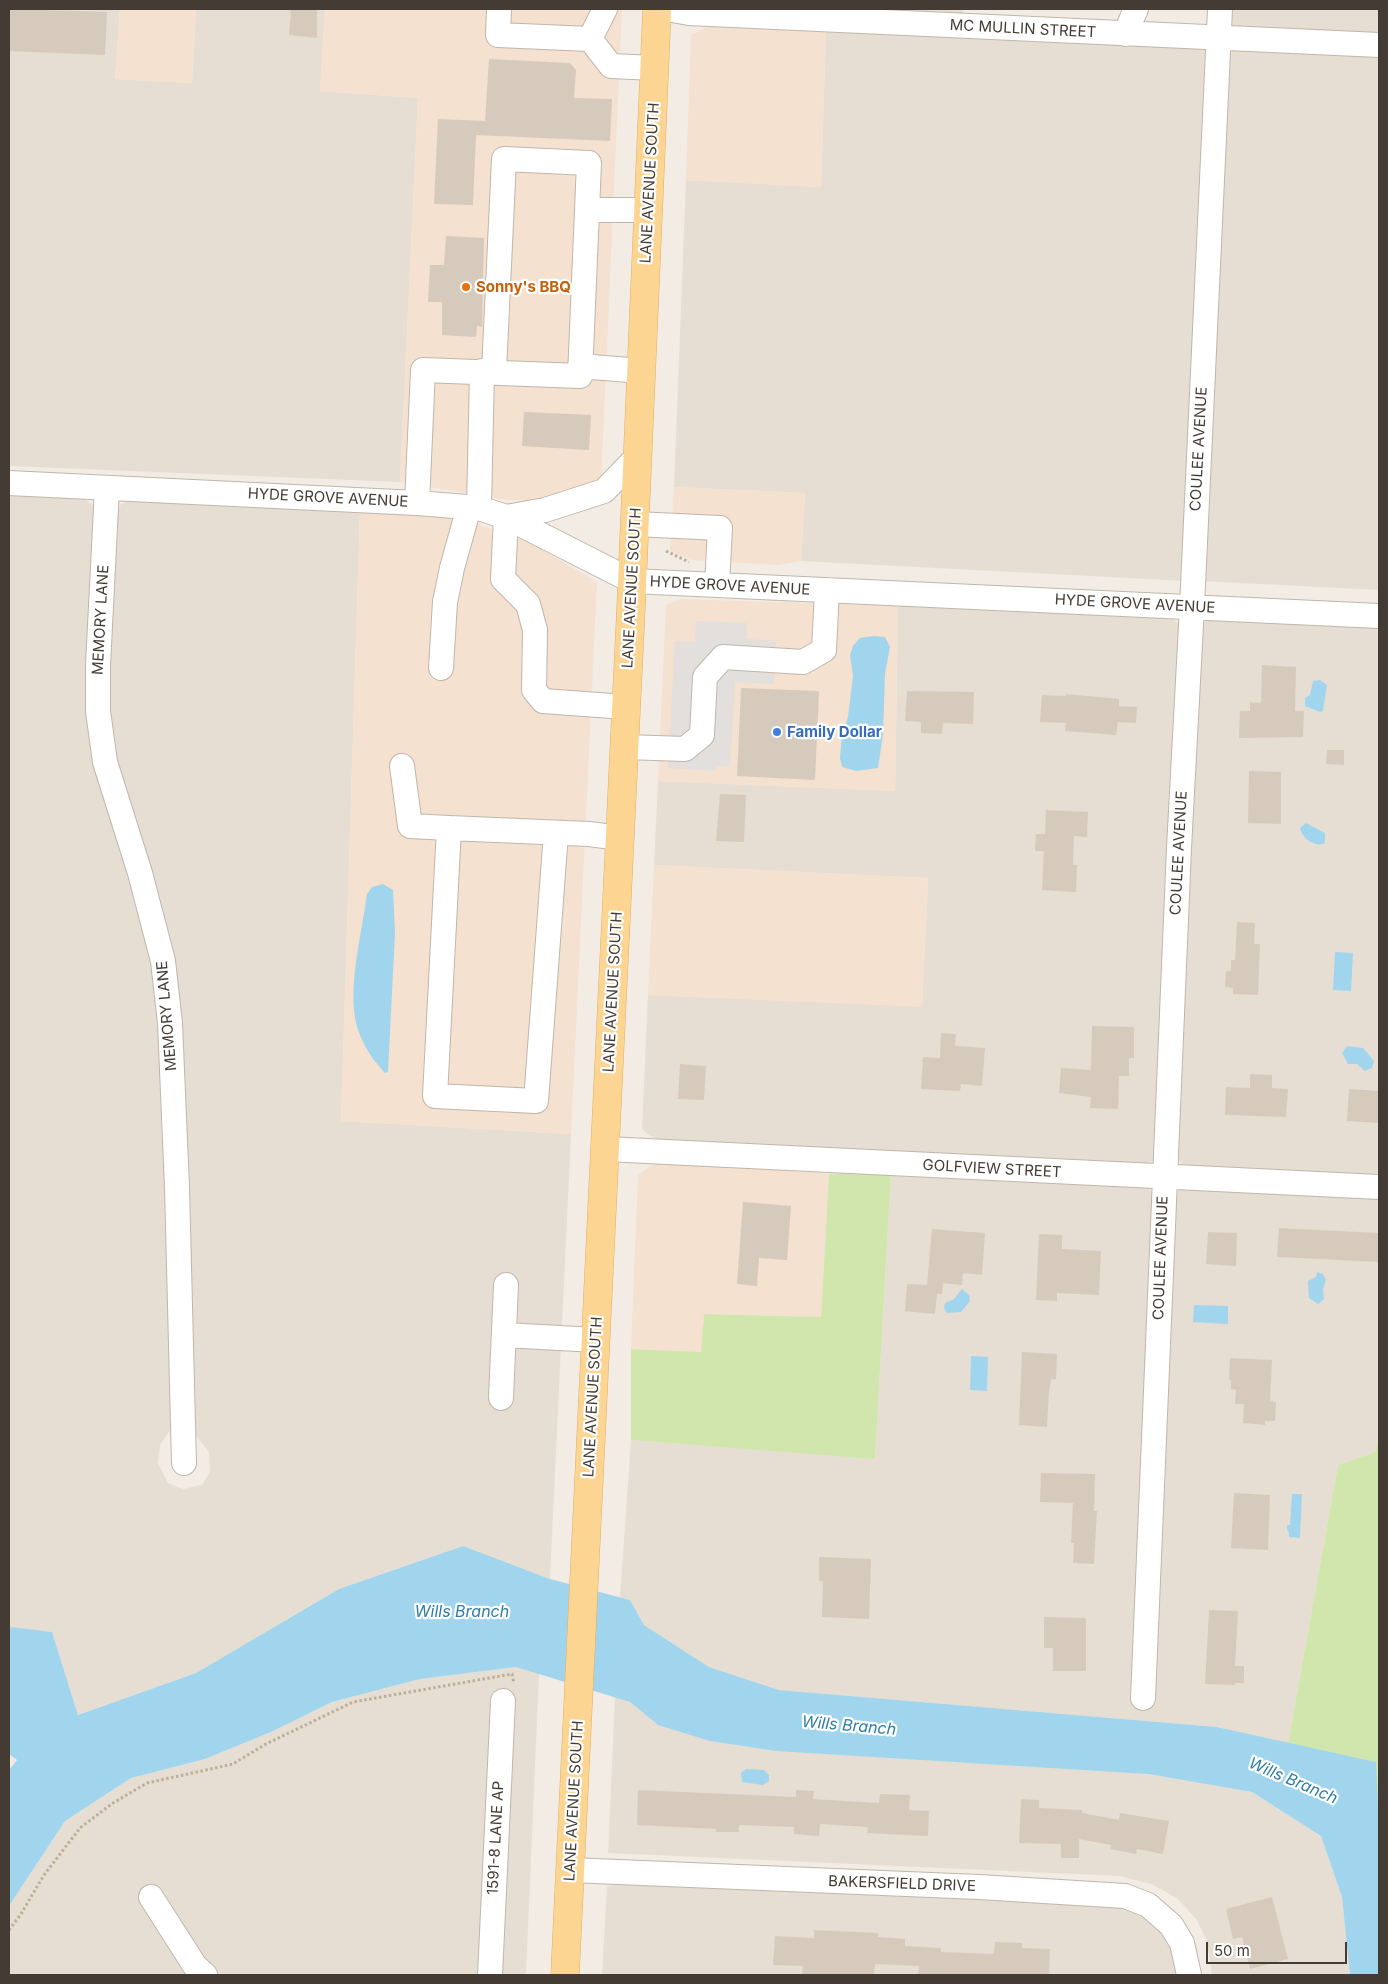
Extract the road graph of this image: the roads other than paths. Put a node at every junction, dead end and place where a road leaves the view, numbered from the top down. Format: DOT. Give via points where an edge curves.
graph roads {
  1 [pos="499,9"];
  2 [pos="605,9"];
  3 [pos="657,9"];
  4 [pos="667,9"];
  5 [pos="1136,9"];
  6 [pos="1220,9"];
  7 [pos="766,13"];
  8 [pos="981,18"];
  9 [pos="1124,34"];
  10 [pos="590,39"];
  11 [pos="1218,39"];
  12 [pos="1379,45"];
  13 [pos="655,68"];
  14 [pos="587,210"];
  15 [pos="649,210"];
  16 [pos="580,366"];
  17 [pos="488,371"];
  18 [pos="641,372"];
  19 [pos="637,457"];
  20 [pos="9,483"];
  21 [pos="107,488"];
  22 [pos="417,503"];
  23 [pos="474,508"];
  24 [pos="506,517"];
  25 [pos="635,524"];
  26 [pos="632,582"];
  27 [pos="717,585"];
  28 [pos="827,590"];
  29 [pos="1192,607"];
  30 [pos="1379,616"];
  31 [pos="441,668"];
  32 [pos="626,707"];
  33 [pos="625,747"];
  34 [pos="402,766"];
  35 [pos="449,828"];
  36 [pos="556,832"];
  37 [pos="620,838"];
  38 [pos="606,1149"];
  39 [pos="1164,1178"];
  40 [pos="1379,1188"];
  41 [pos="506,1285"];
  42 [pos="504,1335"];
  43 [pos="596,1340"];
  44 [pos="501,1398"];
  45 [pos="184,1463"];
  46 [pos="1143,1698"];
  47 [pos="503,1701"];
  48 [pos="570,1870"];
  49 [pos="151,1897"];
  50 [pos="205,1975"];
  51 [pos="490,1975"];
  52 [pos="565,1975"];
  53 [pos="1189,1975"];
  1 -- 10 [label="street" via="498,35"];
  2 -- 10 [label="street"];
  3 -- 13 [label="main road, LANE AVENUE SOUTH"];
  4 -- 7 [label="street, MC MULLIN STREET" via="689,13"];
  5 -- 9 [label="street"];
  6 -- 11 [label="street, COULEE AVENUE"];
  7 -- 8 [label="street, MC MULLIN STREET"];
  8 -- 9 [label="street, MC MULLIN STREET"];
  9 -- 11 [label="street, MC MULLIN STREET"];
  10 -- 13 [label="street" via="611,66"];
  11 -- 12 [label="street, MC MULLIN STREET"];
  11 -- 29 [label="street, COULEE AVENUE"];
  13 -- 15 [label="main road, LANE AVENUE SOUTH"];
  14 -- 15 [label="street"];
  14 -- 16 [label="street"];
  14 -- 17 [label="street" via="590,163 504,159"];
  15 -- 18 [label="main road, LANE AVENUE SOUTH"];
  16 -- 17 [label="street" via="580,376"];
  16 -- 18 [label="street"];
  17 -- 22 [label="street" via="423,370"];
  17 -- 23 [label="street"];
  18 -- 19 [label="main road, LANE AVENUE SOUTH"];
  19 -- 24 [label="street" via="604,491 545,510"];
  19 -- 25 [label="main road, LANE AVENUE SOUTH"];
  20 -- 21 [label="street, HYDE GROVE AVENUE"];
  21 -- 22 [label="street, HYDE GROVE AVENUE"];
  21 -- 45 [label="street, MEMORY LANE" via="98,718 105,762 140,873 163,961 170,1023 177,1187"];
  22 -- 23 [label="street, HYDE GROVE AVENUE"];
  23 -- 24 [label="street, HYDE GROVE AVENUE"];
  23 -- 31 [label="street" via="452,568"];
  24 -- 26 [label="street, HYDE GROVE AVENUE"];
  24 -- 32 [label="street" via="503,579 528,604 535,630 534,690 543,701"];
  25 -- 26 [label="main road, LANE AVENUE SOUTH"];
  25 -- 27 [label="street" via="720,528"];
  26 -- 27 [label="street, HYDE GROVE AVENUE"];
  26 -- 32 [label="main road, LANE AVENUE SOUTH"];
  27 -- 28 [label="street, HYDE GROVE AVENUE"];
  28 -- 29 [label="street, HYDE GROVE AVENUE"];
  28 -- 33 [label="street" via="824,650 803,662 722,657 705,677 702,735 685,750"];
  29 -- 30 [label="street, HYDE GROVE AVENUE"];
  29 -- 39 [label="street, COULEE AVENUE"];
  32 -- 33 [label="main road, LANE AVENUE SOUTH"];
  33 -- 37 [label="main road, LANE AVENUE SOUTH"];
  34 -- 35 [label="street" via="410,826"];
  35 -- 36 [label="street"];
  35 -- 36 [label="street" via="435,1096 526,1101 536,1101"];
  36 -- 37 [label="street"];
  37 -- 38 [label="main road, LANE AVENUE SOUTH"];
  38 -- 39 [label="street, GOLFVIEW STREET"];
  38 -- 43 [label="main road, LANE AVENUE SOUTH"];
  39 -- 40 [label="street, GOLFVIEW STREET"];
  39 -- 46 [label="street, COULEE AVENUE"];
  41 -- 42 [label="street"];
  42 -- 43 [label="street"];
  42 -- 44 [label="street"];
  43 -- 48 [label="main road, LANE AVENUE SOUTH"];
  47 -- 51 [label="street, 1591-8 LANE AP"];
  48 -- 52 [label="main road, LANE AVENUE SOUTH"];
  48 -- 53 [label="street, BAKERSFIELD DRIVE" via="1125,1896 1148,1904 1171,1925 1182,1943"];
  49 -- 50 [label="street" via="195,1966"];
}
